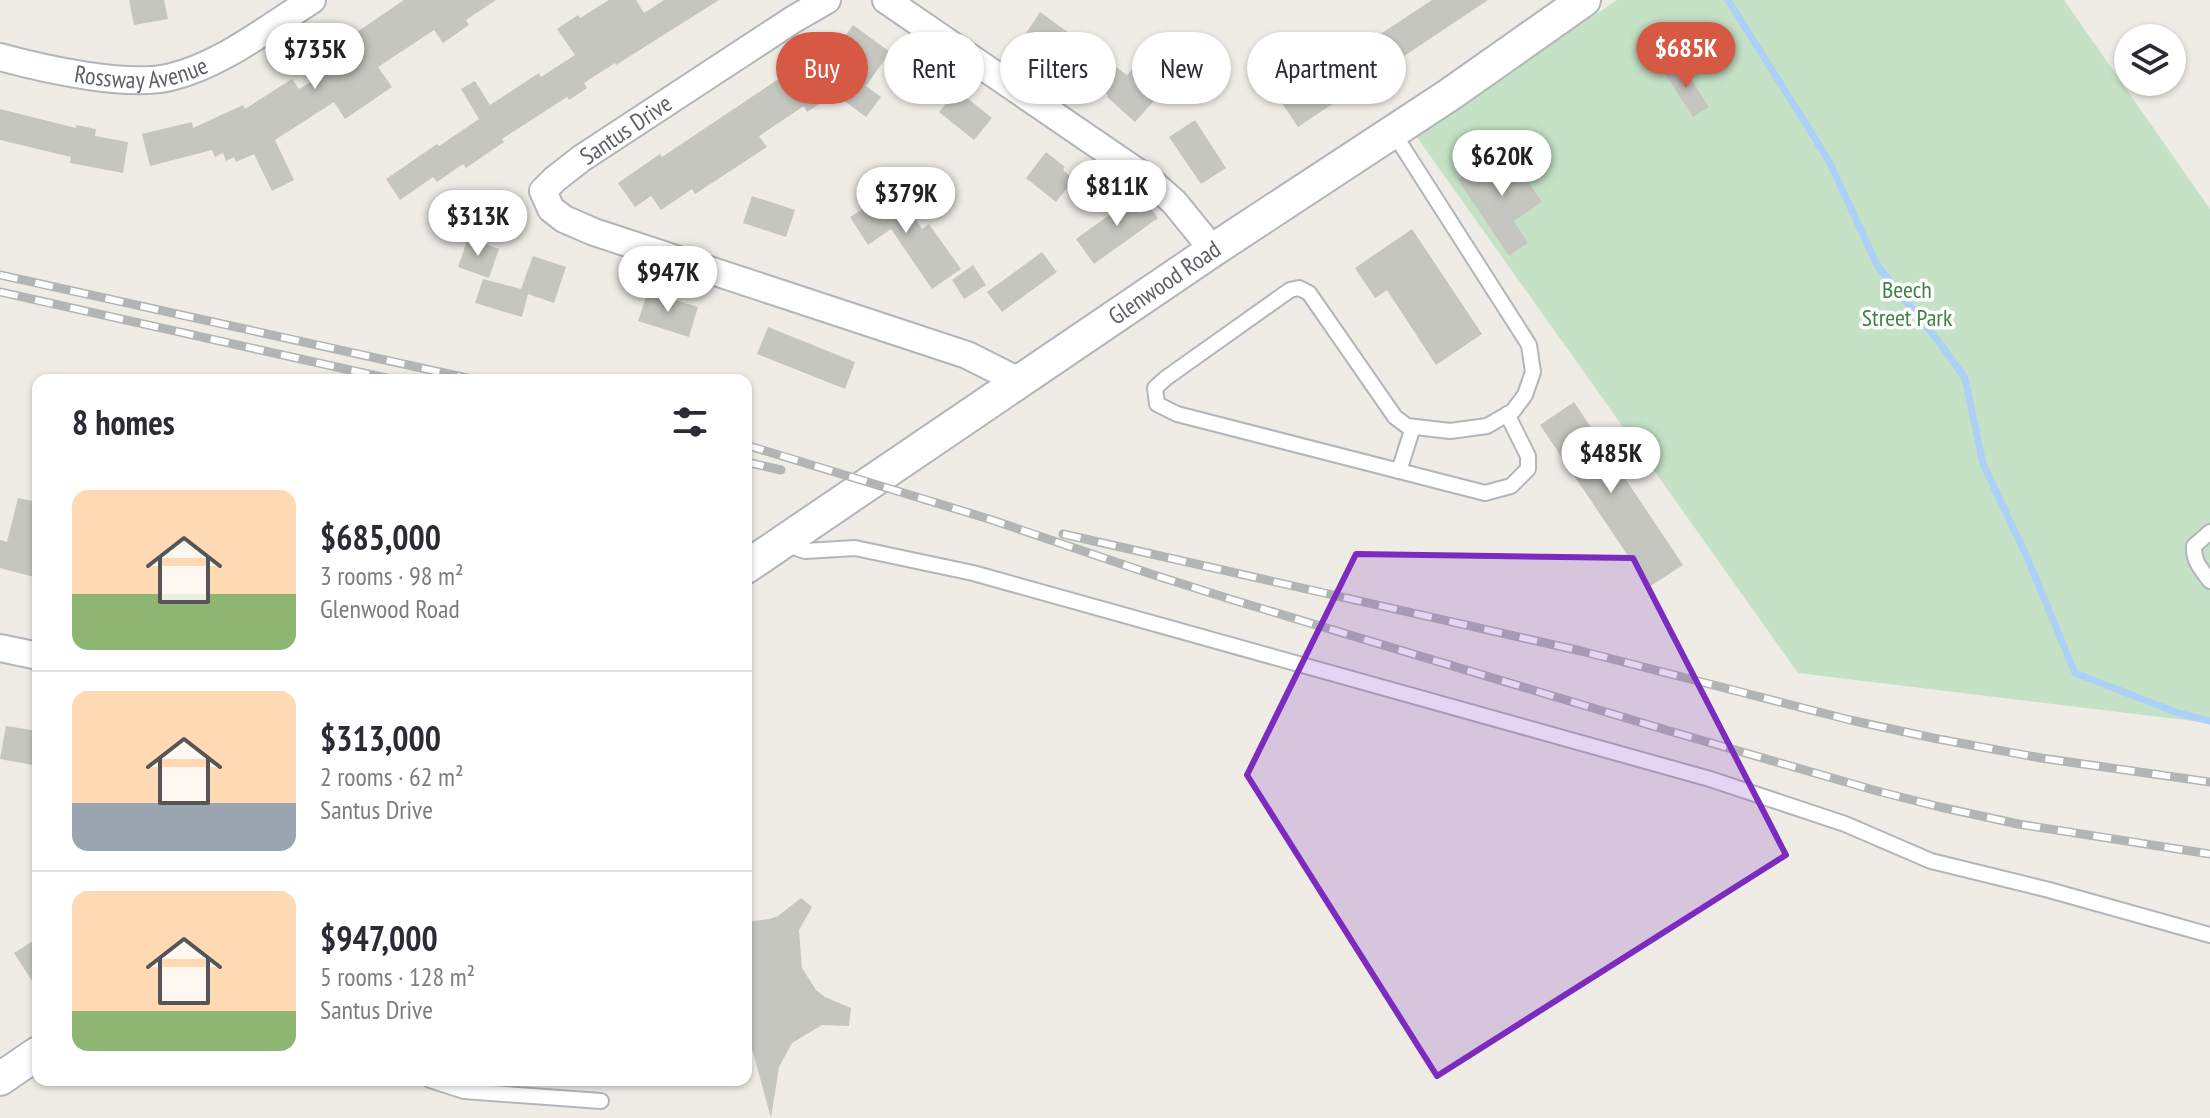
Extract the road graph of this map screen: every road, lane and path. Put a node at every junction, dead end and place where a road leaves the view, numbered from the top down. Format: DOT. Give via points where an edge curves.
graph roads {
  1 [pos="312,0"];
  2 [pos="827,0"];
  3 [pos="886,0"];
  4 [pos="1584,0"];
  5 [pos="0,57"];
  6 [pos="1393,131"];
  7 [pos="1213,250"];
  8 [pos="1019,381"];
  9 [pos="1507,414"];
  10 [pos="1413,427"];
  11 [pos="1399,471"];
  12 [pos="2210,532"];
  13 [pos="782,543"];
  14 [pos="752,563"];
  15 [pos="2210,581"];
  16 [pos="0,648"];
  17 [pos="32,655"];
  18 [pos="2210,935"];
  19 [pos="32,1057"];
  20 [pos="0,1079"];
  21 [pos="464,1086"];
  22 [pos="601,1101"];
  1 -- 5 [label="street, Rossway Avenue" via="209,63 169,78 86,75"];
  2 -- 8 [label="street, Santus Drive" via="555,179 543,191 551,209 594,232 967,355"];
  3 -- 7 [label="street" via="1149,180"];
  4 -- 6 [label="street, Glenwood Road"];
  6 -- 7 [label="street, Glenwood Road"];
  6 -- 9 [label="lane" via="1529,345 1533,372 1525,395"];
  7 -- 8 [label="street, Glenwood Road"];
  8 -- 13 [label="street, Glenwood Road"];
  9 -- 10 [label="lane" via="1475,428"];
  9 -- 11 [label="lane" via="1528,456 1528,469 1511,486 1485,493"];
  10 -- 11 [label="lane"];
  10 -- 11 [label="lane" via="1395,417 1309,293 1299,288 1155,388 1157,404 1177,414"];
  12 -- 15 [label="lane" via="2194,546 2193,555"];
  13 -- 14 [label="street, Glenwood Road"];
  13 -- 18 [label="lane" via="805,551 855,548 973,573 1695,774 1845,824 1931,861"];
  16 -- 17 [label="street"];
  19 -- 20 [label="street"];
  21 -- 22 [label="lane"];
}
